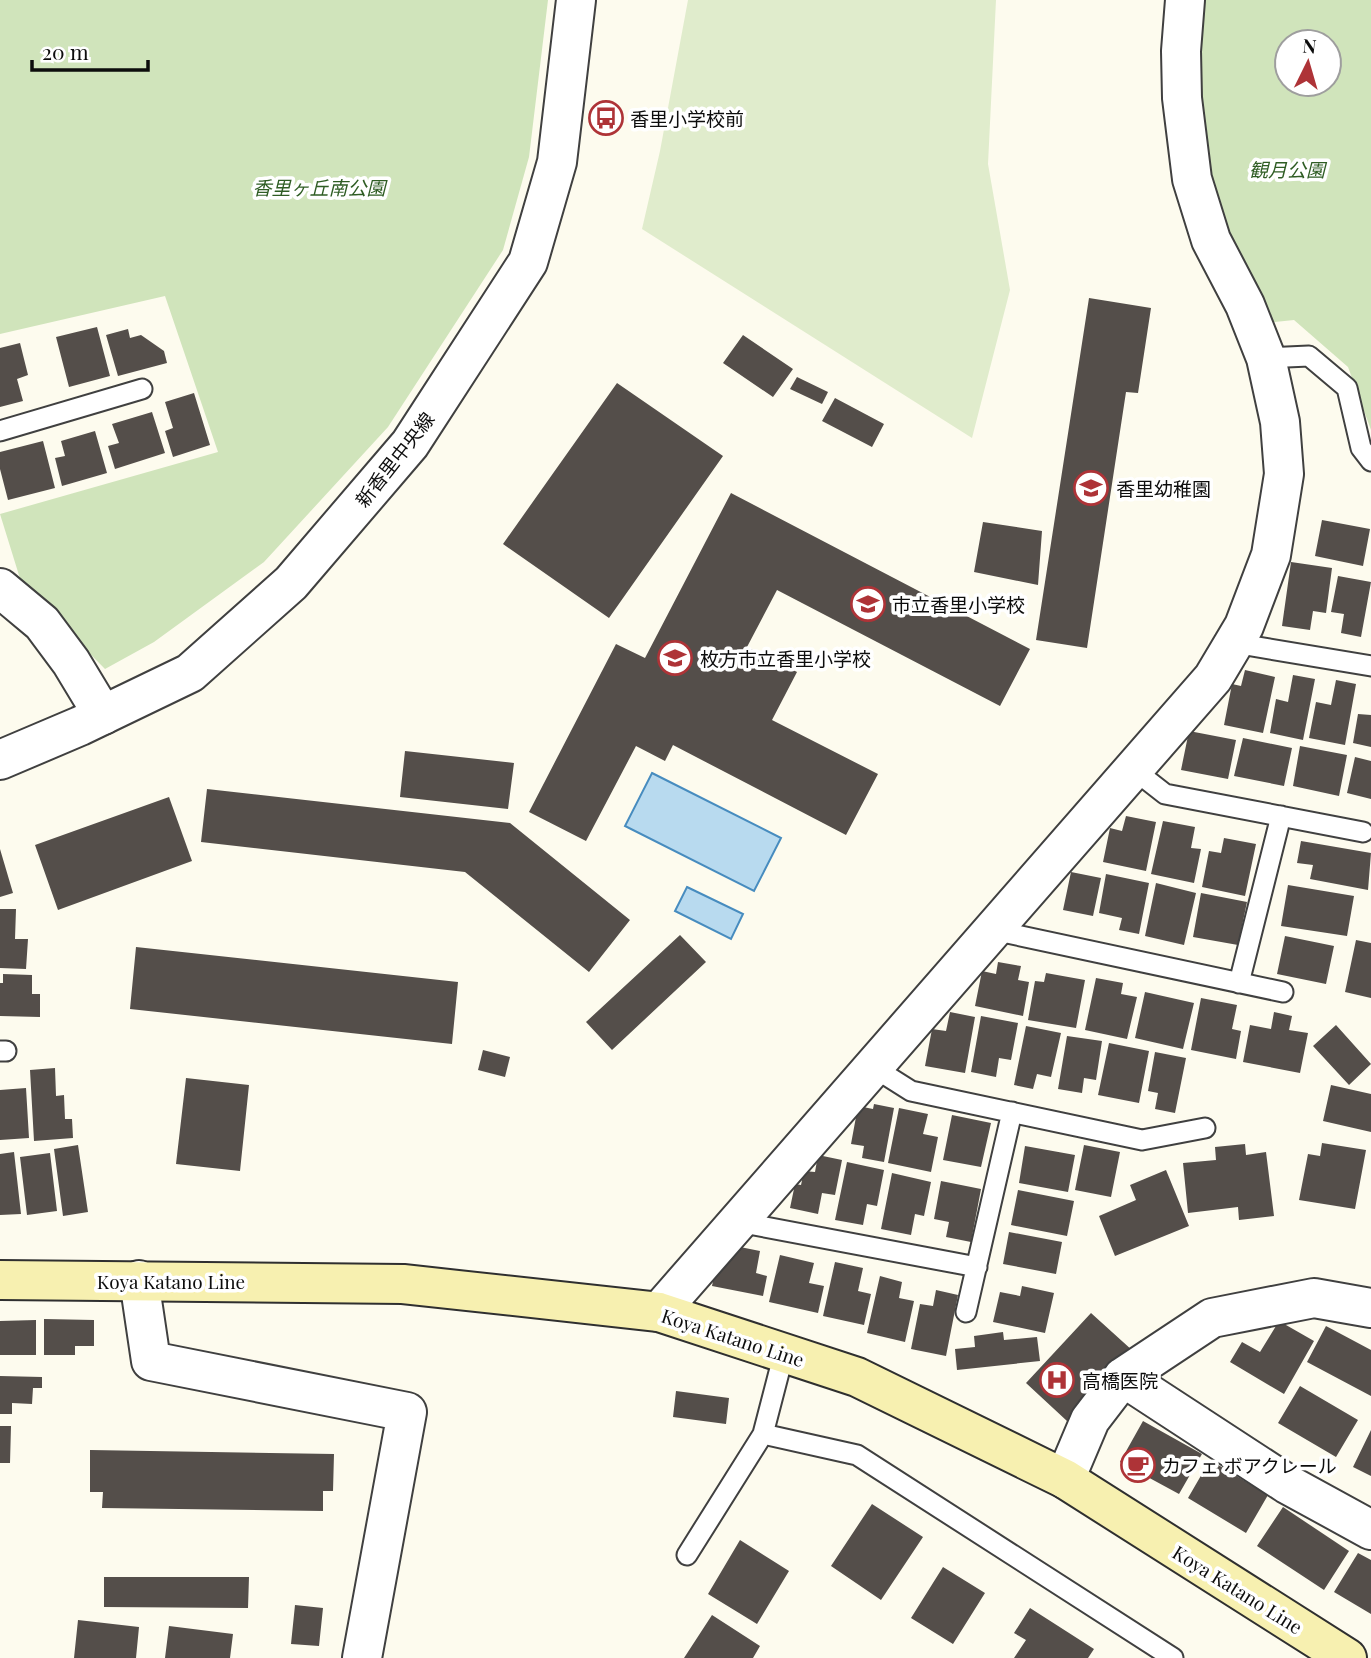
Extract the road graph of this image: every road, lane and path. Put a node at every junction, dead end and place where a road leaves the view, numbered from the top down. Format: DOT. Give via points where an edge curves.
graph roads {
  1 [pos="576,0"];
  2 [pos="1185,0"];
  3 [pos="1266,358"];
  4 [pos="142,389"];
  5 [pos="0,431"];
  6 [pos="1371,461"];
  7 [pos="0,587"];
  8 [pos="1234,643"];
  9 [pos="1371,666"];
  10 [pos="103,715"];
  11 [pos="0,760"];
  12 [pos="1133,769"];
  13 [pos="1281,816"];
  14 [pos="1363,832"];
  15 [pos="993,930"];
  16 [pos="1239,983"];
  17 [pos="1283,992"];
  18 [pos="873,1067"];
  19 [pos="1012,1112"];
  20 [pos="1205,1128"];
  21 [pos="738,1222"];
  22 [pos="977,1267"];
  23 [pos="0,1280"];
  24 [pos="139,1280"];
  25 [pos="1371,1308"];
  26 [pos="659,1312"];
  27 [pos="966,1312"];
  28 [pos="784,1353"];
  29 [pos="1124,1377"];
  30 [pos="762,1434"];
  31 [pos="1065,1479"];
  32 [pos="1371,1530"];
  33 [pos="687,1555"];
  34 [pos="362,1658"];
  35 [pos="1173,1658"];
  36 [pos="1347,1658"];
  1 -- 10 [label="street, 新香里中央線" via="556,162 528,262 410,444 291,583 190,673"];
  2 -- 3 [label="street" via="1182,98 1192,179 1211,240"];
  3 -- 6 [label="lane" via="1310,356 1346,388 1362,449"];
  3 -- 8 [label="street" via="1280,422 1284,474 1271,555"];
  4 -- 5 [label="lane"];
  7 -- 10 [label="street" via="42,624"];
  8 -- 9 [label="lane"];
  8 -- 12 [label="street" via="1213,678"];
  10 -- 11 [label="street, 新香里中央線"];
  12 -- 13 [label="lane" via="1166,794"];
  12 -- 15 [label="street"];
  13 -- 14 [label="lane"];
  13 -- 16 [label="lane"];
  15 -- 16 [label="lane"];
  15 -- 18 [label="street"];
  16 -- 17 [label="lane"];
  18 -- 19 [label="lane" via="911,1091"];
  18 -- 21 [label="street"];
  19 -- 20 [label="lane" via="1142,1140"];
  19 -- 22 [label="lane"];
  21 -- 22 [label="lane"];
  21 -- 26 [label="street"];
  22 -- 27 [label="lane"];
  23 -- 24 [label="main road, Koya Katano Line"];
  24 -- 26 [label="main road, Koya Katano Line" via="403,1284"];
  24 -- 34 [label="street" via="151,1361 407,1412"];
  25 -- 29 [label="street" via="1314,1298 1212,1318"];
  26 -- 28 [label="main road, Koya Katano Line"];
  28 -- 30 [label="lane"];
  28 -- 31 [label="main road, Koya Katano Line" via="857,1377"];
  29 -- 31 [label="street" via="1090,1420"];
  29 -- 32 [label="street" via="1287,1484"];
  30 -- 33 [label="lane"];
  30 -- 35 [label="lane" via="857,1455"];
  31 -- 36 [label="main road, Koya Katano Line"];
}
